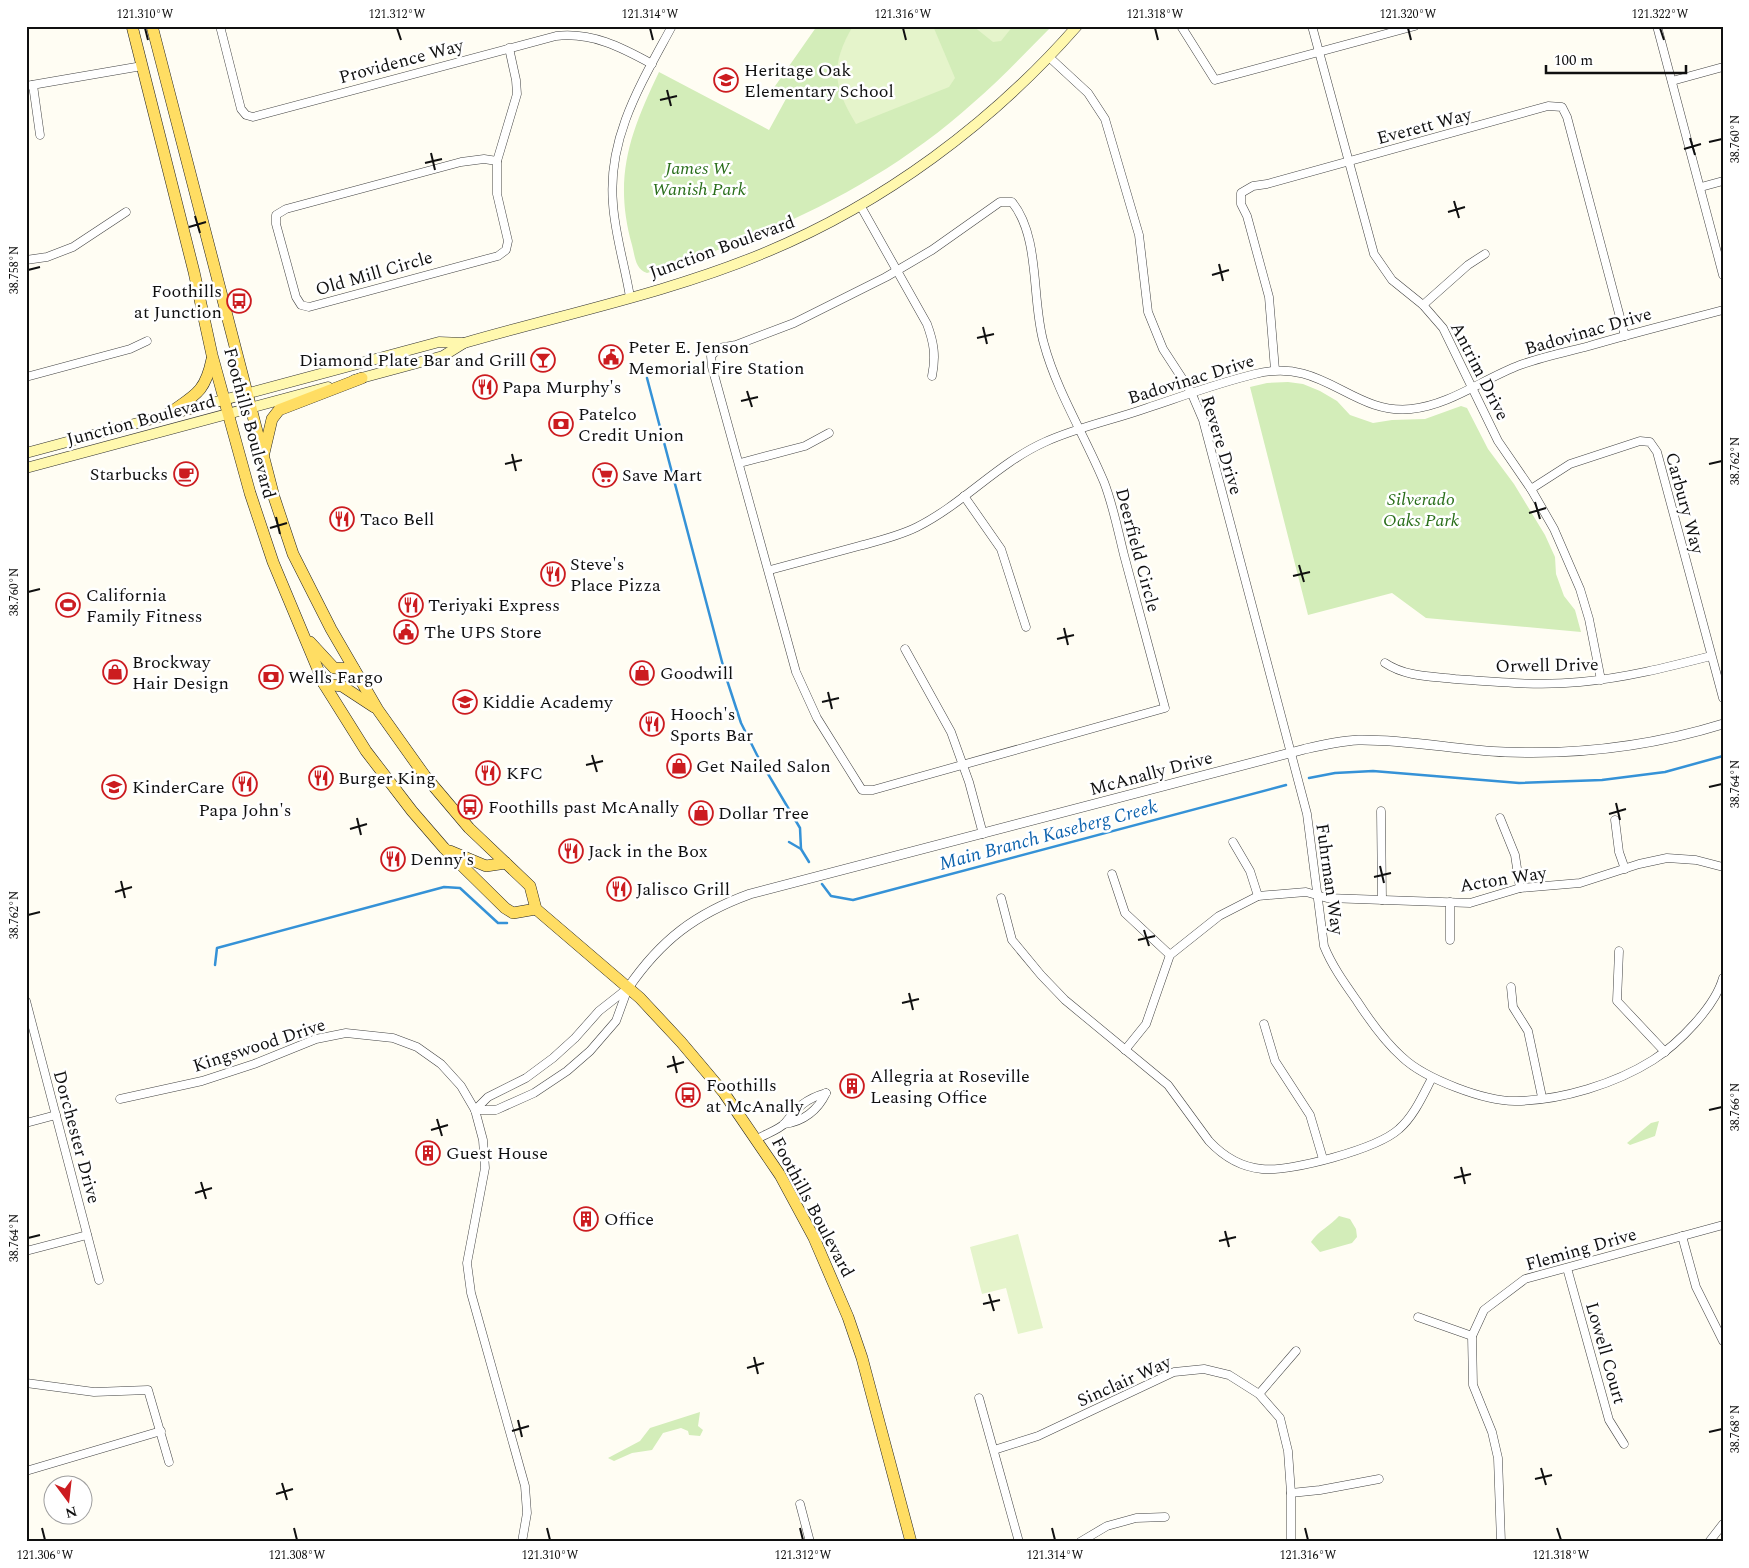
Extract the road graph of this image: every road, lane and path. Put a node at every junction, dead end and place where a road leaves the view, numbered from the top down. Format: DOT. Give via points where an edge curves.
graph roads {
  1 [pos="132,26"];
  2 [pos="152,26"];
  3 [pos="220,26"];
  4 [pos="672,26"];
  5 [pos="1077,26"];
  6 [pos="1181,26"];
  7 [pos="1312,26"];
  8 [pos="1415,26"];
  9 [pos="1657,26"];
  10 [pos="571,30"];
  11 [pos="509,48"];
  12 [pos="1319,52"];
  13 [pos="1049,56"];
  14 [pos="652,64"];
  15 [pos="142,66"];
  16 [pos="1723,67"];
  17 [pos="1672,81"];
  18 [pos="30,86"];
  19 [pos="40,135"];
  20 [pos="497,161"];
  21 [pos="1348,162"];
  22 [pos="1723,181"];
  23 [pos="1701,186"];
  24 [pos="860,205"];
  25 [pos="126,212"];
  26 [pos="1484,254"];
  27 [pos="26,260"];
  28 [pos="897,270"];
  29 [pos="1723,275"];
  30 [pos="630,297"];
  31 [pos="1423,305"];
  32 [pos="1723,310"];
  33 [pos="1625,336"];
  34 [pos="147,341"];
  35 [pos="464,342"];
  36 [pos="212,355"];
  37 [pos="1275,370"];
  38 [pos="932,376"];
  39 [pos="26,377"];
  40 [pos="362,378"];
  41 [pos="1471,388"];
  42 [pos="1191,392"];
  43 [pos="246,393"];
  44 [pos="224,399"];
  45 [pos="250,407"];
  46 [pos="228,413"];
  47 [pos="168,414"];
  48 [pos="1080,428"];
  49 [pos="828,433"];
  50 [pos="26,453"];
  51 [pos="263,458"];
  52 [pos="740,463"];
  53 [pos="26,468"];
  54 [pos="1531,489"];
  55 [pos="964,496"];
  56 [pos="770,570"];
  57 [pos="1026,627"];
  58 [pos="305,636"];
  59 [pos="905,649"];
  60 [pos="1711,656"];
  61 [pos="1385,663"];
  62 [pos="354,669"];
  63 [pos="1601,680"];
  64 [pos="324,684"];
  65 [pos="1723,698"];
  66 [pos="378,710"];
  67 [pos="1723,724"];
  68 [pos="1290,753"];
  69 [pos="964,766"];
  70 [pos="1381,811"];
  71 [pos="1500,818"];
  72 [pos="1615,820"];
  73 [pos="983,834"];
  74 [pos="1233,842"];
  75 [pos="444,848"];
  76 [pos="506,863"];
  77 [pos="1723,867"];
  78 [pos="1625,869"];
  79 [pos="1112,874"];
  80 [pos="1520,888"];
  81 [pos="1317,895"];
  82 [pos="1258,896"];
  83 [pos="1001,898"];
  84 [pos="1382,900"];
  85 [pos="1450,902"];
  86 [pos="536,909"];
  87 [pos="1450,940"];
  88 [pos="1619,951"];
  89 [pos="1170,955"];
  90 [pos="1723,978"];
  91 [pos="1511,987"];
  92 [pos="628,988"];
  93 [pos="26,1001"];
  94 [pos="1264,1024"];
  95 [pos="1125,1050"];
  96 [pos="1664,1052"];
  97 [pos="1432,1078"];
  98 [pos="826,1093"];
  99 [pos="1542,1098"];
  100 [pos="120,1099"];
  101 [pos="475,1110"];
  102 [pos="56,1115"];
  103 [pos="26,1123"];
  104 [pos="757,1139"];
  105 [pos="1323,1159"];
  106 [pos="1723,1225"];
  107 [pos="87,1235"];
  108 [pos="1682,1236"];
  109 [pos="26,1251"];
  110 [pos="1566,1268"];
  111 [pos="99,1280"];
  112 [pos="1418,1318"];
  113 [pos="1472,1336"];
  114 [pos="1723,1341"];
  115 [pos="1296,1351"];
  116 [pos="26,1383"];
  117 [pos="1259,1394"];
  118 [pos="979,1398"];
  119 [pos="161,1431"];
  120 [pos="1624,1444"];
  121 [pos="994,1450"];
  122 [pos="169,1462"];
  123 [pos="26,1471"];
  124 [pos="1379,1479"];
  125 [pos="1291,1492"];
  126 [pos="800,1504"];
  127 [pos="1165,1517"];
  128 [pos="1723,1524"];
  129 [pos="522,1542"];
  130 [pos="810,1542"];
  131 [pos="911,1542"];
  132 [pos="1019,1542"];
  133 [pos="1080,1542"];
  134 [pos="1291,1542"];
  135 [pos="1501,1542"];
  136 [pos="1709,1542"];
  1 -- 15 [label="main road, Foothills Boulevard"];
  2 -- 43 [label="main road, Foothills Boulevard"];
  3 -- 11 [label="street, Providence Way" via="241,108 246,115 253,117"];
  4 -- 14 [label="street"];
  5 -- 13 [label="main road, Junction Boulevard"];
  6 -- 12 [label="street" via="1215,80"];
  7 -- 12 [label="street, Antrim Drive"];
  8 -- 12 [label="street"];
  9 -- 17 [label="street"];
  10 -- 11 [label="street, Providence Way"];
  10 -- 14 [label="street, Providence Way" via="613,44"];
  11 -- 20 [label="street, Old Mill Circle" via="517,94"];
  12 -- 21 [label="street, Antrim Drive"];
  13 -- 24 [label="main road, Junction Boulevard" via="965,133"];
  13 -- 42 [label="street, Revere Drive" via="1088,93 1105,119 1139,235 1148,312 1163,349"];
  14 -- 30 [label="street" via="621,129 613,171 615,220"];
  15 -- 18 [label="street"];
  15 -- 36 [label="main road, Foothills Boulevard"];
  16 -- 17 [label="street"];
  17 -- 23 [label="street"];
  18 -- 19 [label="street"];
  20 -- 20 [label="street, Old Mill Circle" via="497,194 508,241 506,250 498,256 309,307 300,305 276,215 286,209 461,162"];
  21 -- 31 [label="street, Antrim Drive" via="1374,254 1392,280"];
  21 -- 33 [label="street, Everett Way" via="1548,106 1562,107"];
  21 -- 37 [label="street, Everett Way" via="1252,186 1241,193 1241,204 1269,297"];
  22 -- 23 [label="street"];
  23 -- 29 [label="street"];
  24 -- 28 [label="street"];
  24 -- 30 [label="main road, Junction Boulevard" via="765,253"];
  25 -- 27 [label="street" via="73,247 54,255"];
  26 -- 31 [label="street"];
  28 -- 38 [label="street" via="934,340 936,358"];
  28 -- 48 [label="street, Deerfield Circle" via="932,250 1000,202 1012,202 1020,211 1031,251 1044,345"];
  28 -- 52 [label="street, Deerfield Circle" via="824,309 763,335 719,348 711,356"];
  30 -- 35 [label="main road, Junction Boulevard"];
  31 -- 41 [label="street, Antrim Drive" via="1442,328"];
  32 -- 33 [label="street, Badovinac Drive"];
  33 -- 41 [label="street, Badovinac Drive" via="1520,365"];
  34 -- 39 [label="street" via="130,349"];
  35 -- 40 [label="main road, Junction Boulevard" via="443,356"];
  35 -- 43 [label="main road, Junction Boulevard" via="439,342"];
  36 -- 44 [label="main road, Foothills Boulevard"];
  36 -- 47 [label="main road" via="205,384 197,394"];
  37 -- 41 [label="street, Badovinac Drive" via="1321,378 1359,400 1391,408 1422,407"];
  37 -- 42 [label="street, Badovinac Drive"];
  40 -- 45 [label="main road, Junction Boulevard"];
  40 -- 51 [label="main road" via="279,410 272,419"];
  41 -- 54 [label="street, Antrim Drive" via="1498,441"];
  42 -- 48 [label="street, Badovinac Drive"];
  42 -- 68 [label="street, Revere Drive" via="1203,420"];
  43 -- 44 [label="main road, Junction Boulevard"];
  43 -- 45 [label="main road, Foothills Boulevard"];
  44 -- 46 [label="main road, Foothills Boulevard"];
  44 -- 47 [label="main road, Junction Boulevard"];
  45 -- 46 [label="main road, Junction Boulevard"];
  45 -- 51 [label="main road, Foothills Boulevard"];
  46 -- 53 [label="main road, Junction Boulevard"];
  46 -- 58 [label="main road, Foothills Boulevard" via="268,548"];
  47 -- 50 [label="main road, Junction Boulevard"];
  48 -- 55 [label="street, Badovinac Drive" via="1022,454"];
  48 -- 69 [label="street, Deerfield Circle" via="1105,484 1165,708"];
  49 -- 52 [label="street" via="805,446"];
  51 -- 62 [label="main road, Foothills Boulevard" via="279,519 293,554"];
  52 -- 56 [label="street, Deerfield Circle"];
  54 -- 60 [label="street, Carbury Way" via="1570,464 1640,441 1650,442 1657,452"];
  54 -- 63 [label="street, Antrim Drive" via="1554,529 1580,589"];
  55 -- 56 [label="street, Badovinac Drive" via="936,516 894,536"];
  55 -- 57 [label="street" via="1001,549"];
  56 -- 69 [label="street, Deerfield Circle" via="805,695 862,790 873,790"];
  58 -- 62 [label="main road" via="334,668"];
  58 -- 64 [label="main road, Foothills Boulevard"];
  59 -- 69 [label="street" via="951,732"];
  60 -- 63 [label="street, Orwell Drive"];
  60 -- 65 [label="street, Carbury Way"];
  61 -- 63 [label="street, Orwell Drive" via="1410,675 1497,682"];
  62 -- 66 [label="main road, Foothills Boulevard"];
  64 -- 66 [label="main road" via="342,686"];
  64 -- 75 [label="main road, Foothills Boulevard" via="366,751"];
  66 -- 76 [label="main road, Foothills Boulevard" via="440,795"];
  67 -- 68 [label="street, McAnally Drive" via="1666,740 1613,749 1555,753 1357,740"];
  68 -- 73 [label="street, McAnally Drive"];
  68 -- 81 [label="street, Fuhrman Way" via="1307,814"];
  69 -- 73 [label="street"];
  70 -- 84 [label="street"];
  71 -- 80 [label="street" via="1516,855"];
  72 -- 78 [label="street"];
  73 -- 92 [label="street, McAnally Drive" via="758,892 720,905 676,933 646,962"];
  74 -- 82 [label="street" via="1250,871"];
  75 -- 76 [label="main road" via="486,866"];
  75 -- 86 [label="main road, Foothills Boulevard" via="505,908 516,913"];
  76 -- 86 [label="main road, Foothills Boulevard" via="530,886"];
  77 -- 78 [label="street, Acton Way" via="1681,858 1652,861"];
  78 -- 80 [label="street, Acton Way" via="1580,883"];
  79 -- 89 [label="street" via="1124,913"];
  80 -- 85 [label="street, Acton Way" via="1482,901"];
  81 -- 82 [label="street, Acton Way" via="1306,892"];
  81 -- 84 [label="street, Acton Way"];
  81 -- 97 [label="street, Fuhrman Way" via="1323,940 1332,963 1387,1042 1403,1059"];
  82 -- 89 [label="street, Acton Way" via="1219,916"];
  83 -- 95 [label="street" via="1012,940 1065,1000"];
  84 -- 85 [label="street, Acton Way"];
  85 -- 87 [label="street"];
  86 -- 92 [label="main road, Foothills Boulevard"];
  88 -- 96 [label="street" via="1617,1000"];
  89 -- 95 [label="street" via="1146,1024"];
  90 -- 96 [label="street, Fuhrman Way" via="1695,1024"];
  91 -- 99 [label="street" via="1514,1007 1528,1031"];
  92 -- 101 [label="street, McAnally Drive" via="599,1011 553,1058 526,1078 488,1097"];
  92 -- 101 [label="street, McAnally Drive" via="616,1021 590,1052 568,1071 534,1093 496,1110"];
  92 -- 104 [label="main road, Foothills Boulevard" via="681,1042"];
  93 -- 102 [label="street, Dorchester Drive"];
  94 -- 105 [label="street" via="1275,1061 1310,1116"];
  95 -- 105 [label="street" via="1168,1085 1203,1134 1226,1157 1249,1167 1268,1169"];
  96 -- 99 [label="street, Fuhrman Way" via="1635,1072 1588,1090"];
  97 -- 99 [label="street, Fuhrman Way" via="1479,1095 1516,1101"];
  97 -- 105 [label="street" via="1407,1121 1390,1136 1371,1146"];
  98 -- 104 [label="street" via="812,1097 790,1114 784,1124"];
  100 -- 101 [label="street, Kingswood Drive" via="202,1081 316,1039 346,1033 393,1038 417,1047 441,1064 462,1086"];
  101 -- 129 [label="street, Kingswood Drive" via="483,1140 484,1168 467,1263 477,1319 525,1486 527,1513"];
  102 -- 103 [label="street"];
  102 -- 107 [label="street, Dorchester Drive"];
  104 -- 131 [label="main road, Foothills Boulevard" via="814,1238 848,1317"];
  106 -- 108 [label="street, Fleming Drive"];
  107 -- 109 [label="street"];
  107 -- 111 [label="street, Dorchester Drive"];
  108 -- 110 [label="street, Fleming Drive"];
  108 -- 114 [label="street" via="1696,1287"];
  110 -- 113 [label="street, Fleming Drive" via="1525,1279 1484,1310"];
  110 -- 120 [label="street, Lowell Court" via="1609,1420"];
  112 -- 113 [label="street"];
  113 -- 135 [label="street, Fleming Drive" via="1473,1385 1492,1432 1498,1458"];
  115 -- 117 [label="street"];
  116 -- 119 [label="street" via="94,1392 148,1390"];
  117 -- 121 [label="street, Sinclair Way" via="1229,1375 1204,1369 1174,1372 1038,1436"];
  117 -- 125 [label="street, Sinclair Way" via="1280,1418 1288,1451"];
  118 -- 121 [label="street"];
  119 -- 122 [label="street"];
  119 -- 123 [label="street"];
  121 -- 132 [label="street"];
  124 -- 125 [label="street" via="1336,1488"];
  125 -- 134 [label="street, Sinclair Way"];
  126 -- 130 [label="street"];
  127 -- 133 [label="street" via="1136,1518 1107,1526"];
  128 -- 136 [label="street"];
}
